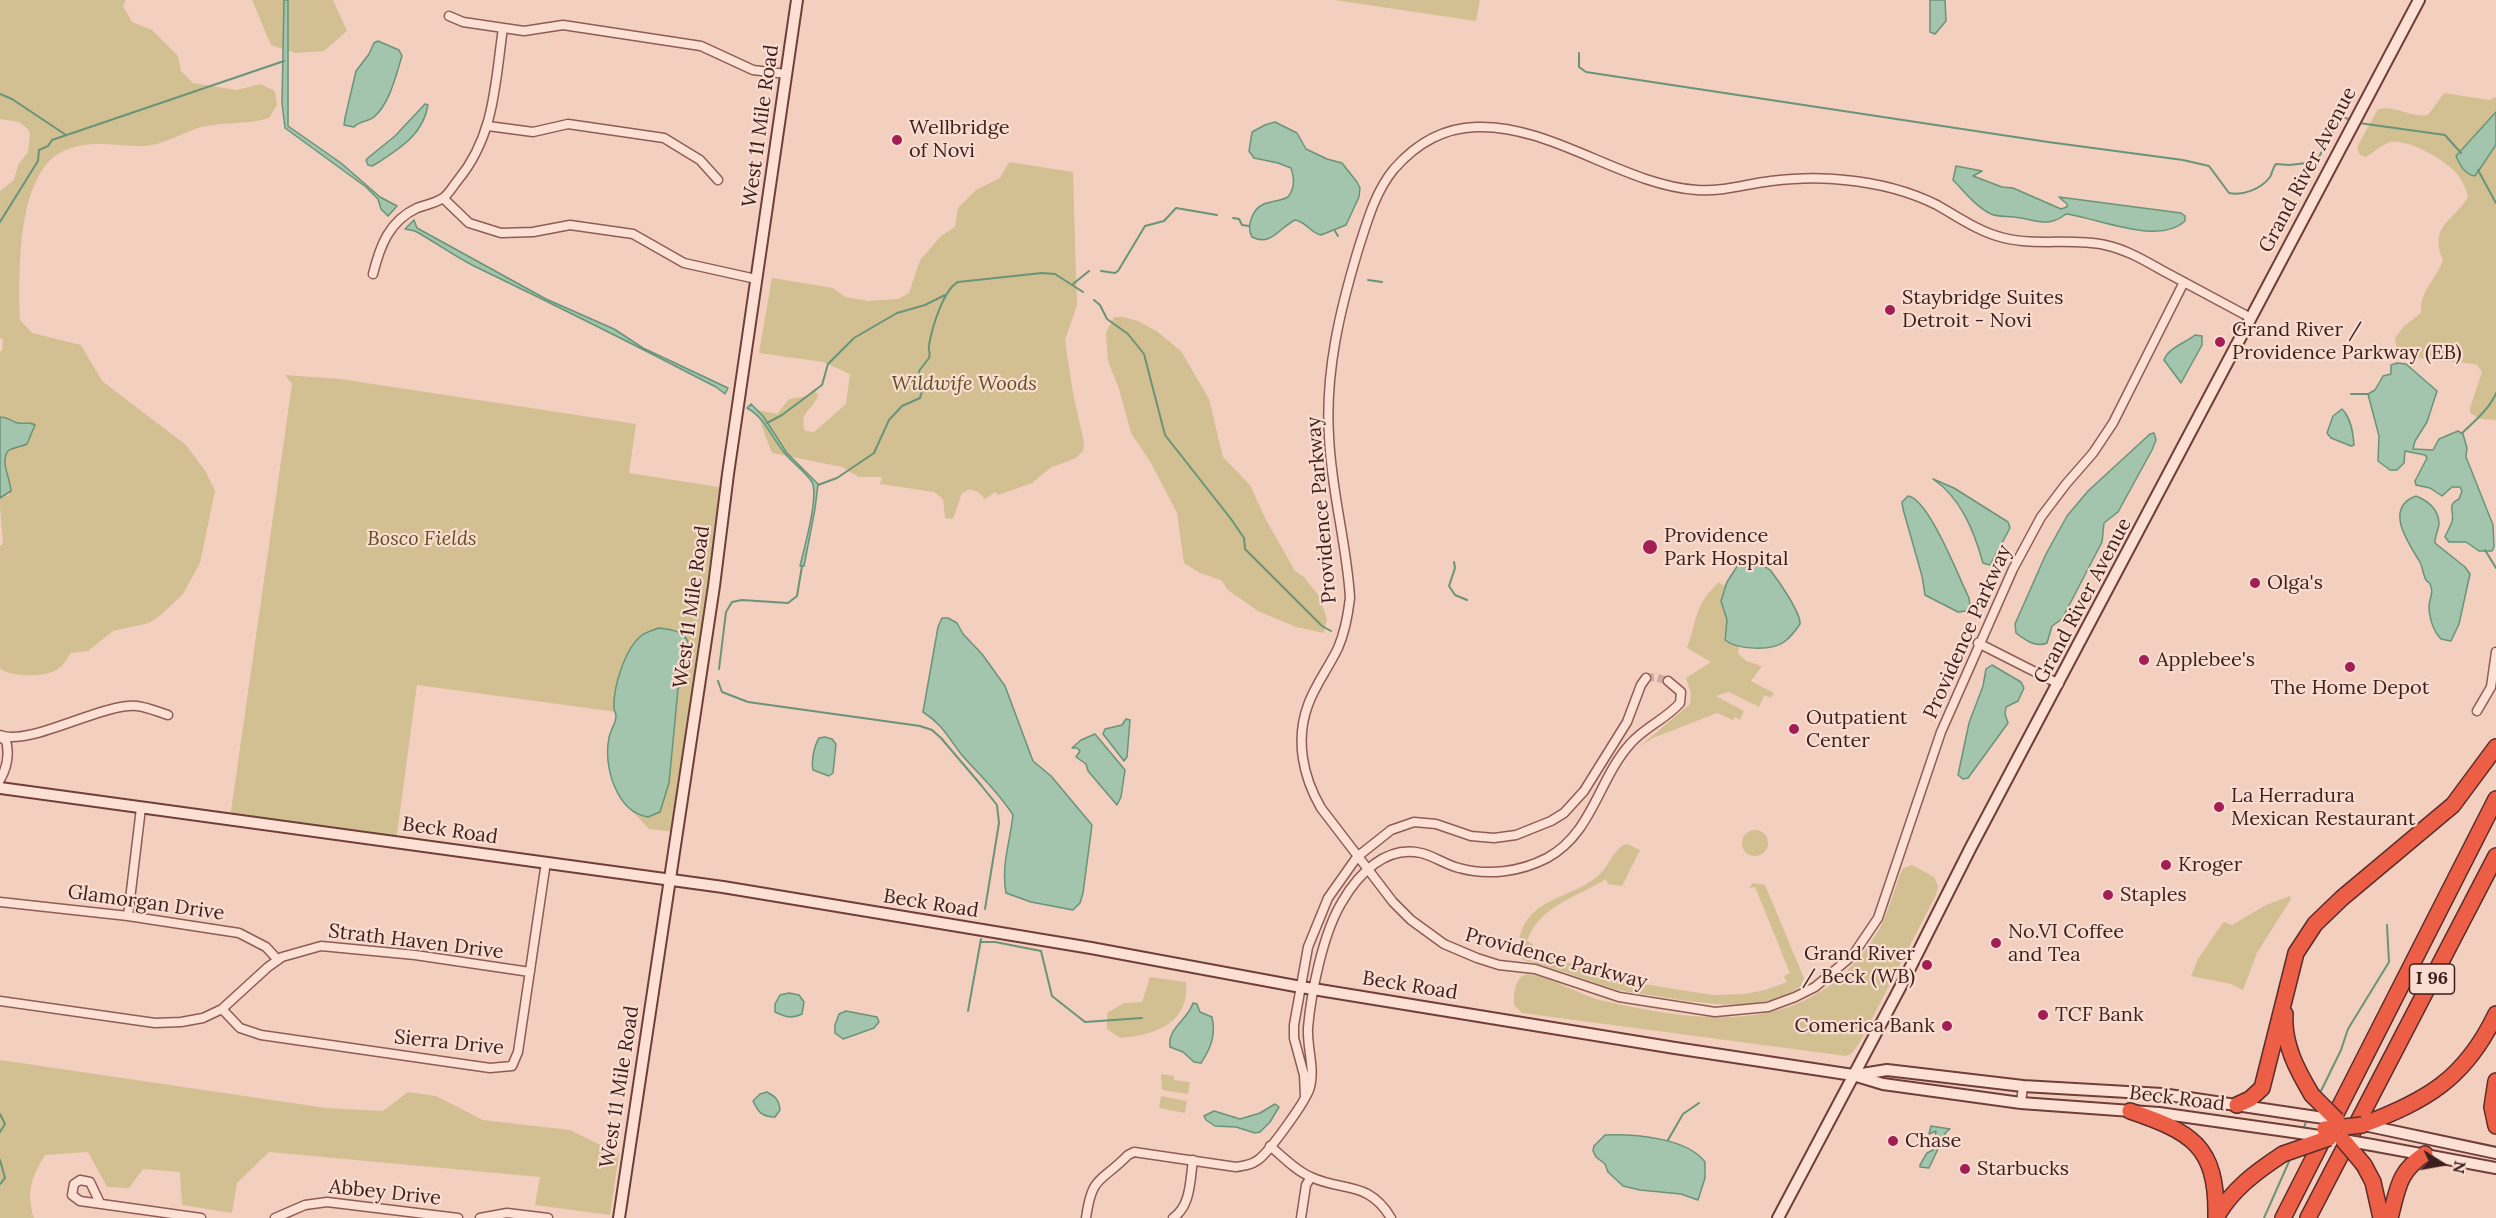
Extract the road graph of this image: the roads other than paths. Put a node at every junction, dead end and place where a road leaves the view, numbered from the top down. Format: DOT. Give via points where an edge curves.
graph roads {
  1 [pos="797,0"];
  2 [pos="2419,0"];
  3 [pos="449,16"];
  4 [pos="503,28"];
  5 [pos="786,74"];
  6 [pos="488,126"];
  7 [pos="718,180"];
  8 [pos="443,198"];
  9 [pos="373,274"];
  10 [pos="756,279"];
  11 [pos="2184,282"];
  12 [pos="2251,318"];
  13 [pos="1978,643"];
  14 [pos="2496,652"];
  15 [pos="1646,678"];
  16 [pos="1668,681"];
  17 [pos="2060,684"];
  18 [pos="2477,711"];
  19 [pos="168,715"];
  20 [pos="2,738"];
  21 [pos="2496,747"];
  22 [pos="0,780"];
  23 [pos="0,788"];
  24 [pos="2496,799"];
  25 [pos="141,808"];
  26 [pos="2496,856"];
  27 [pos="1358,857"];
  28 [pos="546,862"];
  29 [pos="1368,870"];
  30 [pos="670,879"];
  31 [pos="0,902"];
  32 [pos="128,916"];
  33 [pos="278,960"];
  34 [pos="530,972"];
  35 [pos="2287,984"];
  36 [pos="1301,987"];
  37 [pos="1315,989"];
  38 [pos="0,1001"];
  39 [pos="222,1009"];
  40 [pos="2496,1014"];
  41 [pos="1294,1033"];
  42 [pos="1308,1034"];
  43 [pos="1299,1058"];
  44 [pos="1310,1058"];
  45 [pos="1853,1075"];
  46 [pos="2496,1081"];
  47 [pos="2023,1086"];
  48 [pos="1305,1100"];
  49 [pos="2021,1103"];
  50 [pos="2237,1105"];
  51 [pos="2130,1111"];
  52 [pos="2303,1114"];
  53 [pos="2384,1121"];
  54 [pos="2496,1126"];
  55 [pos="2342,1131"];
  56 [pos="2293,1132"];
  57 [pos="2372,1145"];
  58 [pos="1270,1146"];
  59 [pos="2496,1153"];
  60 [pos="2425,1154"];
  61 [pos="1193,1160"];
  62 [pos="2496,1168"];
  63 [pos="1311,1177"];
  64 [pos="100,1203"];
  65 [pos="2216,1217"];
  66 [pos="201,1218"];
  67 [pos="275,1218"];
  68 [pos="458,1218"];
  69 [pos="480,1218"];
  70 [pos="548,1218"];
  71 [pos="619,1218"];
  72 [pos="1086,1218"];
  73 [pos="1173,1218"];
  74 [pos="1301,1218"];
  75 [pos="1391,1218"];
  76 [pos="1779,1218"];
  77 [pos="2283,1218"];
  78 [pos="2308,1218"];
  79 [pos="2381,1218"];
  80 [pos="2390,1218"];
  1 -- 5 [label="main road, West 11 Mile Road"];
  2 -- 12 [label="main road, Grand River Avenue"];
  3 -- 4 [label="street"];
  4 -- 5 [label="street" via="524,31 563,25 701,46 753,70"];
  4 -- 6 [label="street"];
  5 -- 10 [label="main road, West 11 Mile Road"];
  6 -- 7 [label="street" via="533,132 568,124 664,138 700,160"];
  6 -- 8 [label="street" via="468,168"];
  8 -- 9 [label="street" via="409,212 395,223 378,252"];
  8 -- 10 [label="street" via="469,223 501,233 570,225 633,234 684,263"];
  10 -- 30 [label="main road, West 11 Mile Road"];
  11 -- 12 [label="street, Providence Parkway"];
  11 -- 13 [label="street, Providence Parkway" via="2113,423 2028,537"];
  11 -- 27 [label="street, Providence Parkway" via="2105,245 2005,238 1905,192 1870,184 1815,178 1711,190 1678,188 1510,129 1497,128 1457,130 1414,149 1384,184 1363,235 1344,294 1329,395 1330,457 1350,598 1338,648 1306,711 1303,762 1321,808"];
  12 -- 17 [label="main road, Grand River Avenue"];
  13 -- 17 [label="street"];
  13 -- 29 [label="street, Providence Parkway" via="1941,732 1878,918 1842,966 1815,987 1781,1003 1733,1012 1693,1009 1619,997 1535,969 1477,958 1427,933 1393,902"];
  14 -- 18 [label="street" via="2491,687"];
  15 -- 27 [label="street" via="1628,722 1584,791 1564,813 1516,836 1494,838 1471,836 1430,823 1407,823 1391,830"];
  16 -- 29 [label="street" via="1681,692 1680,703 1632,742 1609,772 1585,823 1555,853 1522,868 1484,873 1457,868 1423,853 1401,852"];
  17 -- 45 [label="main road, Grand River Avenue"];
  19 -- 20 [label="street" via="136,706"];
  20 -- 22 [label="street" via="9,748 6,770"];
  21 -- 35 [label="highway" via="2453,805 2315,924 2296,953"];
  23 -- 25 [label="main road, Beck Road"];
  24 -- 77 [label="highway, I 96"];
  25 -- 28 [label="main road, Beck Road"];
  25 -- 32 [label="street"];
  26 -- 78 [label="highway, I 96"];
  27 -- 29 [label="street, Providence Parkway"];
  27 -- 36 [label="street" via="1337,883 1318,917"];
  28 -- 30 [label="main road, Beck Road"];
  28 -- 34 [label="street, Sierra Drive"];
  29 -- 37 [label="street" via="1349,891 1332,921"];
  30 -- 36 [label="main road, Beck Road" via="1091,948"];
  30 -- 71 [label="main road, West 11 Mile Road"];
  31 -- 32 [label="street, Glamorgan Drive"];
  32 -- 33 [label="street, Glamorgan Drive" via="239,933 266,947"];
  33 -- 34 [label="street, Strath Haven Drive" via="321,946 346,947"];
  33 -- 39 [label="street, Strath Haven Drive"];
  34 -- 39 [label="street, Sierra Drive" via="518,1052 512,1066 504,1068 261,1035 240,1028"];
  35 -- 50 [label="highway" via="2262,1089"];
  35 -- 55 [label="highway, bridge" via="2288,1047 2312,1095"];
  36 -- 37 [label="main road, Beck Road"];
  36 -- 41 [label="street"];
  37 -- 42 [label="street"];
  37 -- 45 [label="main road, Beck Road"];
  38 -- 39 [label="street, Strath Haven Drive" via="155,1023 203,1018"];
  40 -- 53 [label="highway" via="2471,1056 2441,1087"];
  41 -- 42 [label="street"];
  41 -- 43 [label="street"];
  42 -- 44 [label="street"];
  43 -- 44 [label="street"];
  43 -- 48 [label="street"];
  44 -- 48 [label="street" via="1312,1080"];
  45 -- 47 [label="main road, Beck Road" via="1887,1070"];
  45 -- 49 [label="main road, Beck Road" via="1883,1084"];
  45 -- 76 [label="main road, Grand River Avenue"];
  46 -- 54 [label="highway" via="2492,1107"];
  47 -- 49 [label="street"];
  47 -- 50 [label="main road, Beck Road" via="2162,1095"];
  48 -- 58 [label="street"];
  49 -- 51 [label="main road, Beck Road"];
  50 -- 52 [label="main road, Beck Road"];
  51 -- 56 [label="main road, Beck Road"];
  51 -- 65 [label="highway" via="2171,1125 2204,1153 2215,1183"];
  52 -- 55 [label="highway, bridge"];
  53 -- 55 [label="highway"];
  53 -- 59 [label="main road"];
  55 -- 56 [label="highway, bridge"];
  55 -- 57 [label="highway, bridge"];
  55 -- 65 [label="highway, bridge" via="2283,1154 2257,1171"];
  55 -- 79 [label="highway, bridge" via="2373,1182"];
  57 -- 60 [label="main road"];
  58 -- 61 [label="street" via="1245,1166"];
  58 -- 63 [label="street"];
  60 -- 62 [label="main road"];
  60 -- 80 [label="highway" via="2410,1164 2402,1176"];
  61 -- 72 [label="street" via="1140,1152 1128,1155 1094,1184"];
  61 -- 73 [label="street" via="1188,1196 1181,1213"];
  63 -- 74 [label="street"];
  63 -- 75 [label="street" via="1363,1192"];
  64 -- 66 [label="street"];
  67 -- 68 [label="street, Abbey Drive" via="305,1205 327,1202"];
  69 -- 70 [label="street" via="511,1213"];
}
